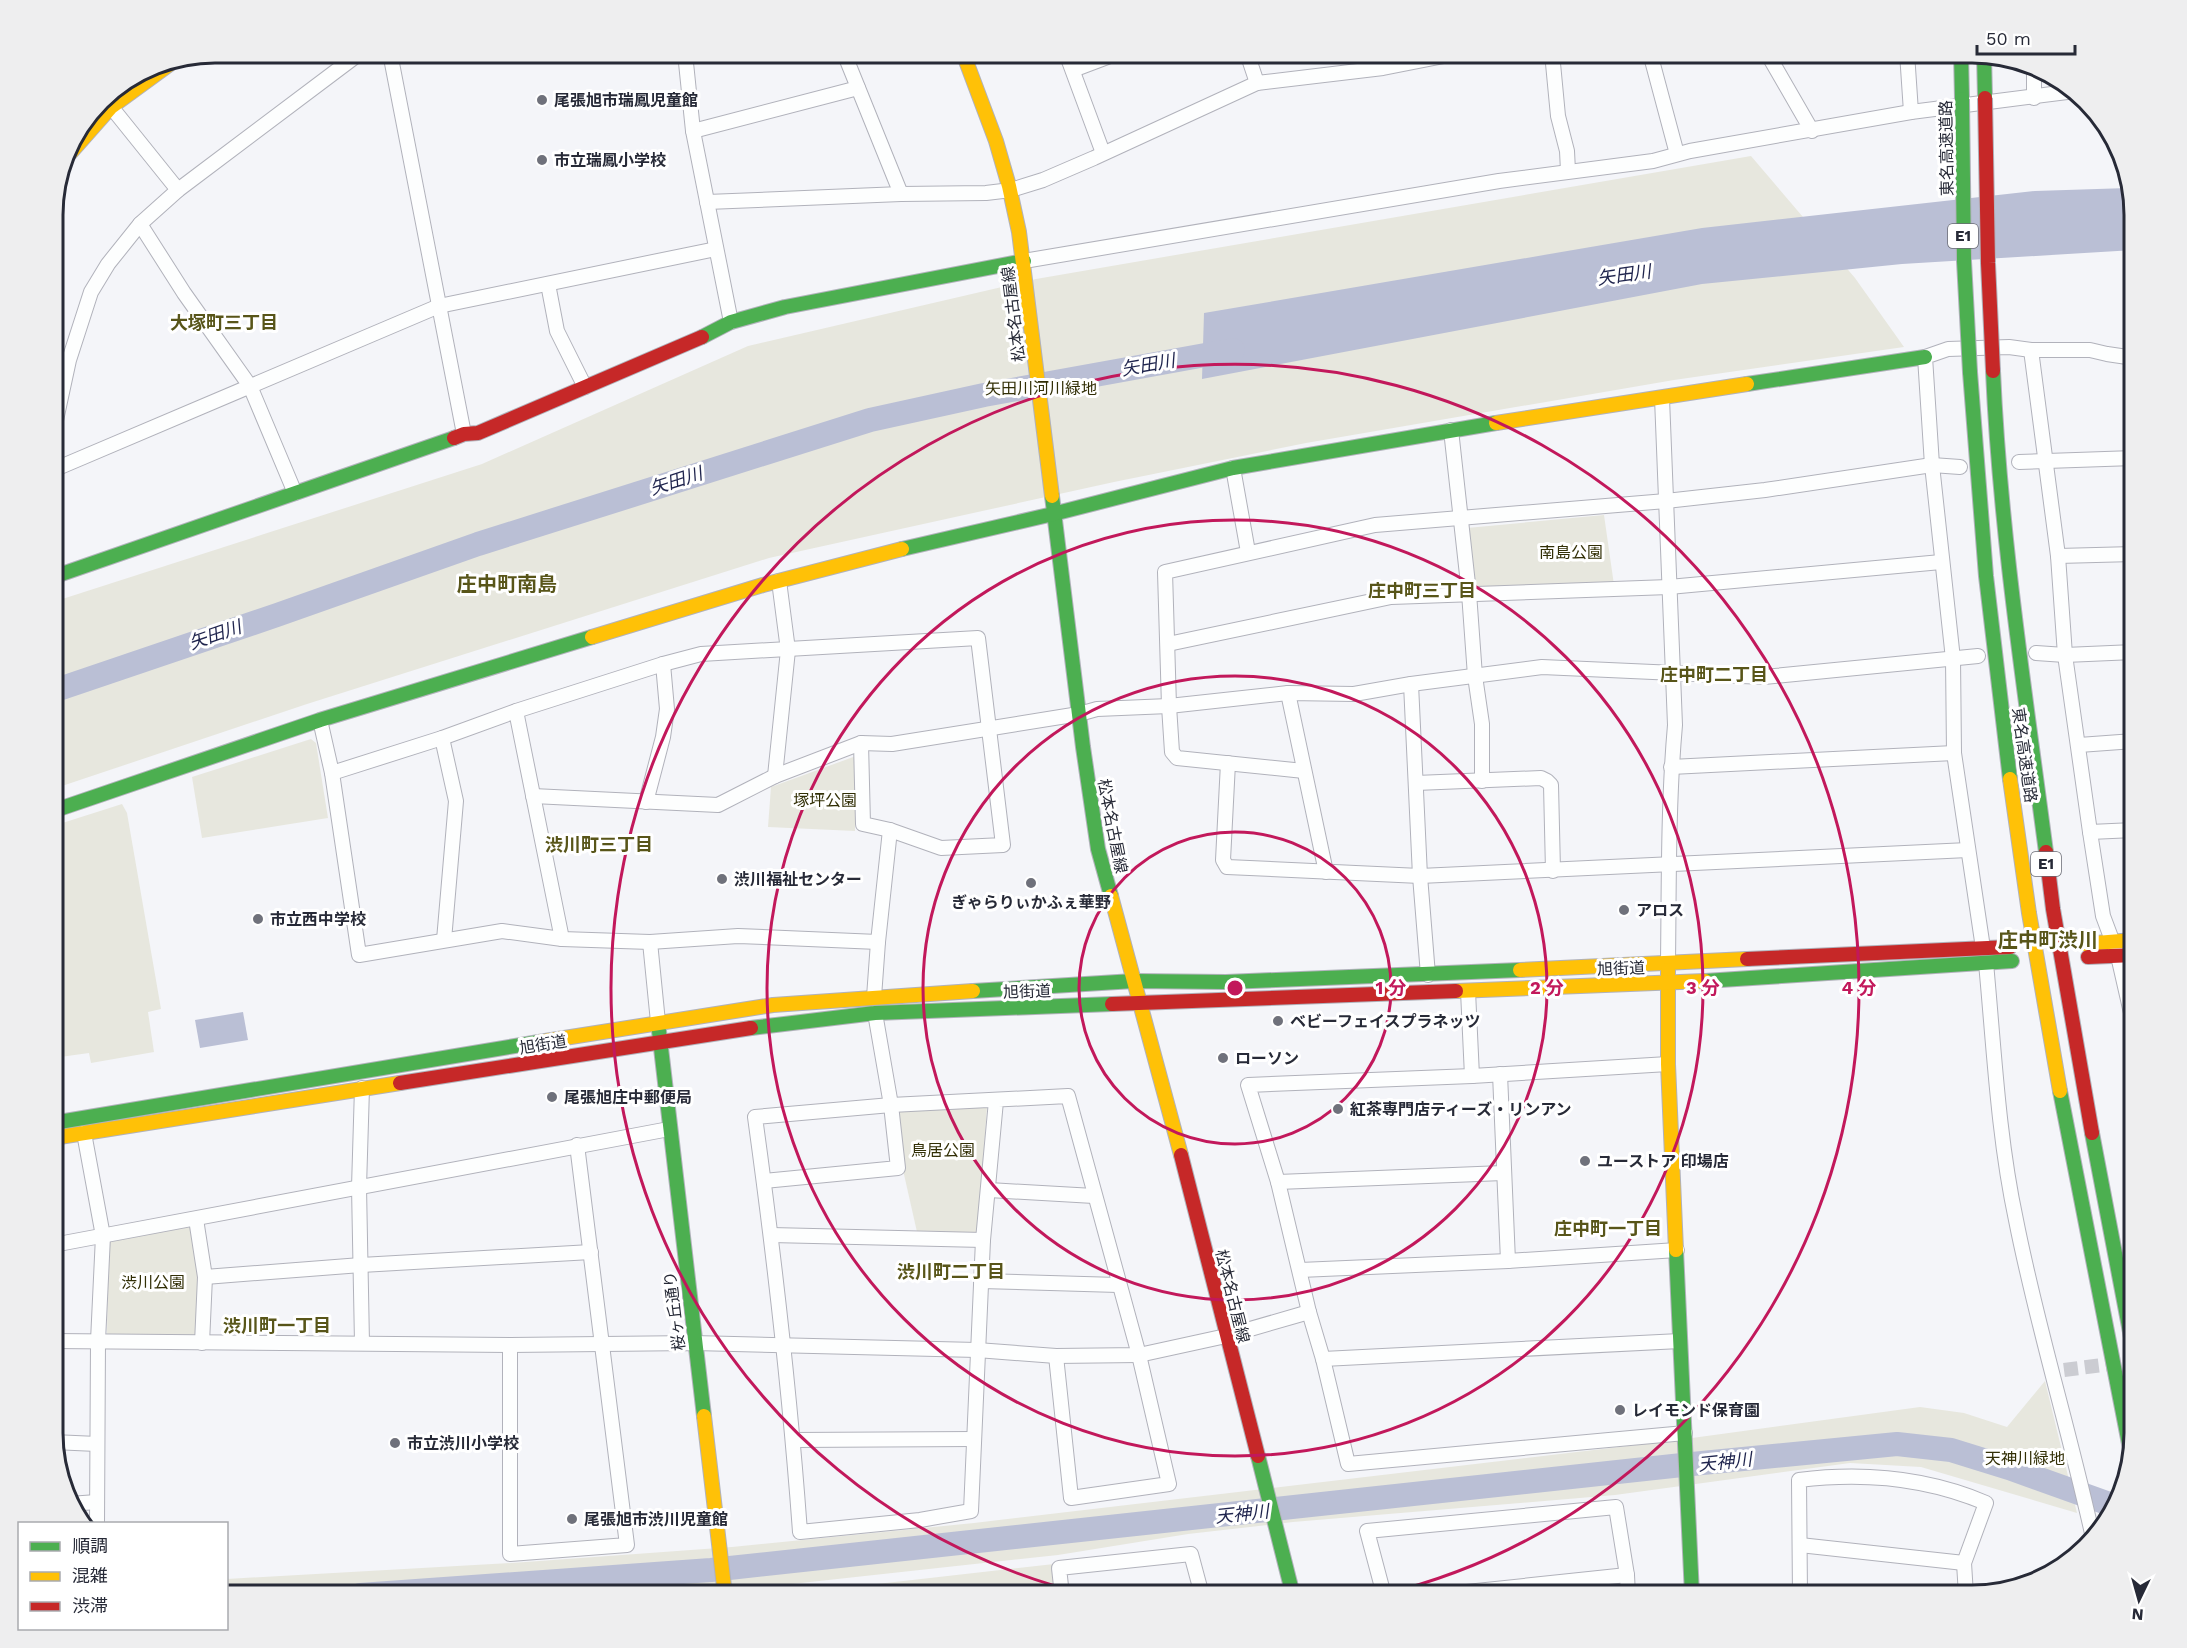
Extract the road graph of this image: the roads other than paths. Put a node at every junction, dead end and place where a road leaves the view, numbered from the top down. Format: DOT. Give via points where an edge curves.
graph roads {
  1 [pos="345,63"];
  2 [pos="392,63"];
  3 [pos="686,63"];
  4 [pos="848,63"];
  5 [pos="967,63"];
  6 [pos="1070,63"];
  7 [pos="1090,63"];
  8 [pos="1251,63"];
  9 [pos="1406,63"];
  10 [pos="1553,63"];
  11 [pos="1653,63"];
  12 [pos="1773,63"];
  13 [pos="1908,63"];
  14 [pos="1961,63"];
  15 [pos="1984,64"];
  16 [pos="1073,70"];
  17 [pos="2034,77"];
  18 [pos="1257,83"];
  19 [pos="858,88"];
  20 [pos="2063,93"];
  21 [pos="2034,98"];
  22 [pos="110,106"];
  23 [pos="1911,112"];
  24 [pos="693,130"];
  25 [pos="1812,131"];
  26 [pos="1103,153"];
  27 [pos="1677,154"];
  28 [pos="1568,171"];
  29 [pos="178,190"];
  30 [pos="1011,190"];
  31 [pos="901,194"];
  32 [pos="707,202"];
  33 [pos="140,224"];
  34 [pos="716,249"];
  35 [pos="1024,261"];
  36 [pos="548,284"];
  37 [pos="439,306"];
  38 [pos="731,322"];
  39 [pos="2031,350"];
  40 [pos="1925,357"];
  41 [pos="2124,357"];
  42 [pos="250,386"];
  43 [pos="585,387"];
  44 [pos="63,388"];
  45 [pos="1662,398"];
  46 [pos="1451,430"];
  47 [pos="464,434"];
  48 [pos="2124,458"];
  49 [pos="2047,461"];
  50 [pos="2019,462"];
  51 [pos="1932,465"];
  52 [pos="63,466"];
  53 [pos="1960,467"];
  54 [pos="1233,468"];
  55 [pos="295,493"];
  56 [pos="1666,501"];
  57 [pos="1053,514"];
  58 [pos="1462,518"];
  59 [pos="1248,552"];
  60 [pos="2124,554"];
  61 [pos="2058,556"];
  62 [pos="1941,562"];
  63 [pos="63,574"];
  64 [pos="779,581"];
  65 [pos="1670,587"];
  66 [pos="1469,593"];
  67 [pos="1168,644"];
  68 [pos="788,650"];
  69 [pos="2124,652"];
  70 [pos="2036,653"];
  71 [pos="2065,655"];
  72 [pos="1978,656"];
  73 [pos="1953,659"];
  74 [pos="663,664"];
  75 [pos="1674,675"];
  76 [pos="1474,676"];
  77 [pos="1411,684"];
  78 [pos="1288,693"];
  79 [pos="1169,706"];
  80 [pos="516,711"];
  81 [pos="1079,714"];
  82 [pos="320,720"];
  83 [pos="988,728"];
  84 [pos="442,738"];
  85 [pos="2124,742"];
  86 [pos="861,743"];
  87 [pos="2079,745"];
  88 [pos="1954,753"];
  89 [pos="1228,763"];
  90 [pos="1671,767"];
  91 [pos="1304,771"];
  92 [pos="332,772"];
  93 [pos="774,776"];
  94 [pos="1482,780"];
  95 [pos="1416,783"];
  96 [pos="533,796"];
  97 [pos="646,802"];
  98 [pos="63,808"];
  99 [pos="890,830"];
  100 [pos="2124,830"];
  101 [pos="2090,832"];
  102 [pos="1968,850"];
  103 [pos="1669,866"];
  104 [pos="1553,871"];
  105 [pos="1326,872"];
  106 [pos="1420,876"];
  107 [pos="562,939"];
  108 [pos="444,940"];
  109 [pos="2124,941"];
  110 [pos="650,942"];
  111 [pos="878,942"];
  112 [pos="2112,942"];
  113 [pos="2010,947"];
  114 [pos="1983,948"];
  115 [pos="2118,956"];
  116 [pos="2124,956"];
  117 [pos="2012,961"];
  118 [pos="1668,962"];
  119 [pos="1986,963"];
  120 [pos="1428,975"];
  121 [pos="1134,981"];
  122 [pos="2124,982"];
  123 [pos="1668,983"];
  124 [pos="1468,991"];
  125 [pos="874,997"];
  126 [pos="1142,1004"];
  127 [pos="875,1013"];
  128 [pos="658,1022"];
  129 [pos="660,1042"];
  130 [pos="1668,1064"];
  131 [pos="1500,1074"];
  132 [pos="1472,1076"];
  133 [pos="362,1088"];
  134 [pos="996,1101"];
  135 [pos="891,1105"];
  136 [pos="63,1121"];
  137 [pos="669,1129"];
  138 [pos="84,1132"];
  139 [pos="63,1136"];
  140 [pos="578,1145"];
  141 [pos="1503,1173"];
  142 [pos="764,1180"];
  143 [pos="1278,1182"];
  144 [pos="359,1187"];
  145 [pos="988,1190"];
  146 [pos="1094,1196"];
  147 [pos="196,1219"];
  148 [pos="771,1235"];
  149 [pos="103,1236"];
  150 [pos="983,1240"];
  151 [pos="63,1243"];
  152 [pos="1677,1250"];
  153 [pos="591,1252"];
  154 [pos="1508,1261"];
  155 [pos="361,1265"];
  156 [pos="1300,1270"];
  157 [pos="205,1277"];
  158 [pos="981,1281"];
  159 [pos="1118,1285"];
  160 [pos="2124,1301"];
  161 [pos="1309,1312"];
  162 [pos="1226,1336"];
  163 [pos="63,1341"];
  164 [pos="98,1341"];
  165 [pos="1680,1341"];
  166 [pos="202,1343"];
  167 [pos="362,1343"];
  168 [pos="603,1343"];
  169 [pos="694,1343"];
  170 [pos="510,1345"];
  171 [pos="783,1347"];
  172 [pos="977,1350"];
  173 [pos="1139,1355"];
  174 [pos="1056,1356"];
  175 [pos="1323,1359"];
  176 [pos="2124,1418"];
  177 [pos="1685,1438"];
  178 [pos="974,1439"];
  179 [pos="793,1440"];
  180 [pos="63,1442"];
  181 [pos="97,1444"];
  182 [pos="97,1502"];
  183 [pos="80,1503"];
  184 [pos="97,1522"];
  185 [pos="2091,1527"];
  186 [pos="1800,1545"];
  187 [pos="1964,1563"];
  188 [pos="1627,1575"];
  189 [pos="724,1585"];
  190 [pos="1061,1585"];
  191 [pos="1199,1585"];
  192 [pos="1290,1585"];
  193 [pos="1381,1585"];
  194 [pos="1537,1585"];
  195 [pos="1627,1585"];
  196 [pos="1692,1585"];
  197 [pos="1800,1585"];
  198 [pos="1965,1585"];
  1 -- 29 [label="street"];
  2 -- 37 [label="street"];
  3 -- 24 [label="street"];
  4 -- 19 [label="street"];
  5 -- 30 [label="main road, 松本名古屋線"];
  6 -- 16 [label="street"];
  7 -- 16 [label="street"];
  8 -- 18 [label="street"];
  9 -- 18 [label="street"];
  10 -- 28 [label="street"];
  11 -- 27 [label="street"];
  12 -- 25 [label="street"];
  13 -- 23 [label="street"];
  14 -- 176 [label="main road, 東名高速道路 / E1, bridge" via="1964,261 1987,587 2030,913"];
  15 -- 160 [label="main road, 東名高速道路 / E1, bridge" via="1995,418 2011,587 2053,909"];
  16 -- 26 [label="street"];
  17 -- 21 [label="street"];
  18 -- 26 [label="street"];
  19 -- 24 [label="street"];
  19 -- 31 [label="street"];
  20 -- 21 [label="street"];
  21 -- 23 [label="street"];
  22 -- 29 [label="street"];
  23 -- 25 [label="street"];
  24 -- 32 [label="street"];
  25 -- 27 [label="street"];
  26 -- 30 [label="street"];
  27 -- 28 [label="street" via="1653,161"];
  28 -- 35 [label="street"];
  29 -- 33 [label="street"];
  30 -- 31 [label="street"];
  30 -- 35 [label="main road, 松本名古屋線"];
  31 -- 32 [label="street"];
  32 -- 34 [label="street"];
  33 -- 42 [label="street"];
  33 -- 44 [label="street" via="91,292"];
  34 -- 36 [label="street"];
  34 -- 38 [label="street"];
  35 -- 38 [label="main road" via="785,307"];
  35 -- 57 [label="main road, 松本名古屋線"];
  36 -- 37 [label="street"];
  36 -- 43 [label="street" via="557,331"];
  37 -- 42 [label="street"];
  37 -- 47 [label="street"];
  38 -- 43 [label="main road"];
  39 -- 40 [label="street" via="1948,349"];
  39 -- 41 [label="street" via="2090,350"];
  39 -- 49 [label="street"];
  40 -- 45 [label="main road"];
  40 -- 51 [label="street"];
  42 -- 52 [label="street"];
  42 -- 55 [label="street"];
  43 -- 47 [label="main road" via="478,433"];
  45 -- 46 [label="main road"];
  45 -- 56 [label="street"];
  46 -- 54 [label="main road"];
  46 -- 58 [label="street"];
  47 -- 55 [label="main road"];
  48 -- 49 [label="street"];
  49 -- 50 [label="street"];
  49 -- 61 [label="street"];
  51 -- 53 [label="street"];
  51 -- 56 [label="street"];
  51 -- 62 [label="street"];
  54 -- 57 [label="main road"];
  54 -- 59 [label="street"];
  55 -- 63 [label="main road"];
  56 -- 58 [label="street"];
  56 -- 65 [label="street"];
  57 -- 64 [label="main road"];
  57 -- 81 [label="main road, 松本名古屋線"];
  58 -- 59 [label="street" via="1375,525"];
  58 -- 66 [label="street"];
  59 -- 67 [label="street" via="1165,572"];
  60 -- 61 [label="street"];
  61 -- 71 [label="street"];
  62 -- 65 [label="street"];
  62 -- 73 [label="street"];
  64 -- 68 [label="street"];
  64 -- 82 [label="main road"];
  65 -- 66 [label="street"];
  65 -- 75 [label="street"];
  66 -- 67 [label="street" via="1391,597"];
  66 -- 76 [label="street"];
  67 -- 79 [label="street"];
  68 -- 74 [label="street" via="701,654"];
  68 -- 83 [label="street" via="978,638"];
  68 -- 93 [label="street"];
  69 -- 71 [label="street"];
  70 -- 71 [label="street"];
  71 -- 87 [label="street"];
  72 -- 73 [label="street"];
  73 -- 75 [label="street" via="1764,677"];
  73 -- 88 [label="street"];
  74 -- 80 [label="street"];
  74 -- 97 [label="street" via="667,709"];
  75 -- 76 [label="street" via="1542,668"];
  75 -- 90 [label="street"];
  76 -- 77 [label="street"];
  76 -- 94 [label="street" via="1482,724"];
  77 -- 78 [label="street" via="1354,694"];
  77 -- 95 [label="street"];
  78 -- 79 [label="street"];
  78 -- 91 [label="street"];
  79 -- 81 [label="street" via="1097,709"];
  79 -- 89 [label="street" via="1172,752 1177,758"];
  80 -- 84 [label="street"];
  80 -- 96 [label="street"];
  81 -- 83 [label="street"];
  81 -- 121 [label="main road, 松本名古屋線" via="1098,849"];
  82 -- 92 [label="street"];
  82 -- 98 [label="main road"];
  83 -- 86 [label="street" via="892,744"];
  83 -- 99 [label="street" via="1003,845 941,848"];
  84 -- 92 [label="street"];
  84 -- 108 [label="street" via="456,801"];
  85 -- 87 [label="street"];
  86 -- 93 [label="street"];
  86 -- 99 [label="street" via="863,824"];
  87 -- 101 [label="street"];
  88 -- 90 [label="street"];
  88 -- 102 [label="street"];
  89 -- 91 [label="street"];
  89 -- 105 [label="street" via="1223,860 1227,867"];
  90 -- 103 [label="street"];
  91 -- 105 [label="street"];
  92 -- 108 [label="street" via="359,956"];
  93 -- 97 [label="street" via="718,805"];
  94 -- 95 [label="street"];
  94 -- 104 [label="street" via="1541,778 1551,785"];
  95 -- 106 [label="street"];
  96 -- 97 [label="street"];
  96 -- 107 [label="street"];
  99 -- 111 [label="street"];
  100 -- 101 [label="street"];
  101 -- 112 [label="street" via="2103,916"];
  102 -- 103 [label="street"];
  102 -- 114 [label="street"];
  103 -- 104 [label="street"];
  103 -- 118 [label="street"];
  104 -- 106 [label="street"];
  105 -- 106 [label="street"];
  106 -- 120 [label="street"];
  107 -- 108 [label="street" via="502,932"];
  107 -- 110 [label="street"];
  109 -- 112 [label="main road"];
  110 -- 111 [label="street" via="738,936"];
  110 -- 128 [label="street"];
  111 -- 125 [label="street"];
  112 -- 115 [label="street"];
  112 -- 115 [label="main road" via="2085,950"];
  113 -- 114 [label="main road, 旭街道"];
  114 -- 118 [label="main road, 旭街道"];
  115 -- 116 [label="main road"];
  115 -- 122 [label="street"];
  117 -- 119 [label="main road, 旭街道"];
  118 -- 120 [label="main road, 旭街道"];
  118 -- 123 [label="main road"];
  119 -- 123 [label="main road, 旭街道"];
  119 -- 185 [label="street" via="2006,1164 2016,1220 2058,1369"];
  120 -- 121 [label="main road, 旭街道"];
  121 -- 125 [label="main road, 旭街道"];
  121 -- 126 [label="main road, 松本名古屋線"];
  123 -- 124 [label="main road, 旭街道"];
  123 -- 130 [label="main road"];
  124 -- 126 [label="main road, 旭街道"];
  124 -- 132 [label="street"];
  125 -- 128 [label="main road, 旭街道" via="755,1007"];
  126 -- 127 [label="main road, 旭街道"];
  126 -- 162 [label="main road, 松本名古屋線"];
  127 -- 129 [label="main road, 旭街道"];
  127 -- 135 [label="street"];
  128 -- 129 [label="main road, 桜ヶ丘通り"];
  128 -- 136 [label="main road, 旭街道"];
  129 -- 133 [label="main road, 旭街道"];
  129 -- 137 [label="main road, 桜ヶ丘通り"];
  130 -- 131 [label="street"];
  130 -- 152 [label="main road"];
  131 -- 132 [label="street"];
  131 -- 141 [label="street"];
  132 -- 143 [label="street" via="1248,1085"];
  133 -- 138 [label="main road, 旭街道"];
  133 -- 144 [label="street"];
  134 -- 135 [label="street"];
  134 -- 145 [label="street"];
  134 -- 146 [label="street" via="1068,1096"];
  135 -- 142 [label="street" via="898,1168"];
  135 -- 142 [label="street" via="755,1118"];
  137 -- 140 [label="street"];
  137 -- 169 [label="main road, 桜ヶ丘通り"];
  138 -- 139 [label="main road, 旭街道"];
  138 -- 149 [label="street"];
  140 -- 144 [label="street"];
  140 -- 153 [label="street"];
  141 -- 143 [label="street"];
  141 -- 154 [label="street"];
  142 -- 148 [label="street"];
  143 -- 156 [label="street"];
  144 -- 147 [label="street"];
  144 -- 155 [label="street"];
  145 -- 146 [label="street"];
  145 -- 150 [label="street"];
  146 -- 159 [label="street"];
  147 -- 149 [label="street"];
  147 -- 157 [label="street"];
  148 -- 150 [label="street"];
  148 -- 171 [label="street"];
  149 -- 151 [label="street"];
  149 -- 164 [label="street"];
  150 -- 158 [label="street"];
  152 -- 154 [label="street"];
  152 -- 165 [label="main road"];
  153 -- 155 [label="street"];
  153 -- 168 [label="street"];
  154 -- 156 [label="street"];
  155 -- 157 [label="street"];
  155 -- 167 [label="street"];
  156 -- 161 [label="street"];
  157 -- 166 [label="street"];
  158 -- 159 [label="street"];
  158 -- 172 [label="street"];
  159 -- 173 [label="street"];
  161 -- 162 [label="street"];
  161 -- 175 [label="street"];
  162 -- 173 [label="street"];
  162 -- 192 [label="main road, 松本名古屋線"];
  163 -- 164 [label="street"];
  164 -- 166 [label="street"];
  164 -- 181 [label="street"];
  165 -- 175 [label="street"];
  165 -- 177 [label="main road"];
  166 -- 167 [label="street"];
  167 -- 170 [label="street"];
  168 -- 169 [label="street"];
  168 -- 170 [label="street"];
  168 -- 170 [label="street" via="627,1545 510,1554"];
  169 -- 171 [label="street"];
  169 -- 189 [label="main road, 桜ヶ丘通り"];
  171 -- 172 [label="street"];
  171 -- 179 [label="street"];
  172 -- 174 [label="street"];
  172 -- 178 [label="street"];
  173 -- 174 [label="street"];
  173 -- 174 [label="street" via="1169,1484 1071,1498"];
  175 -- 177 [label="street" via="1348,1464"];
  177 -- 196 [label="main road"];
  178 -- 179 [label="street"];
  178 -- 179 [label="street" via="971,1511 800,1532"];
  180 -- 181 [label="street"];
  181 -- 182 [label="street"];
  182 -- 183 [label="street"];
  182 -- 184 [label="street"];
  186 -- 187 [label="street"];
  186 -- 187 [label="street" via="1799,1480 1850,1476 1913,1480 1986,1503"];
  186 -- 197 [label="street"];
  187 -- 198 [label="street"];
  188 -- 193 [label="street" via="1616,1507 1367,1532"];
  188 -- 194 [label="street"];
  188 -- 195 [label="street"];
  190 -- 191 [label="street" via="1059,1568 1191,1554"];
}
